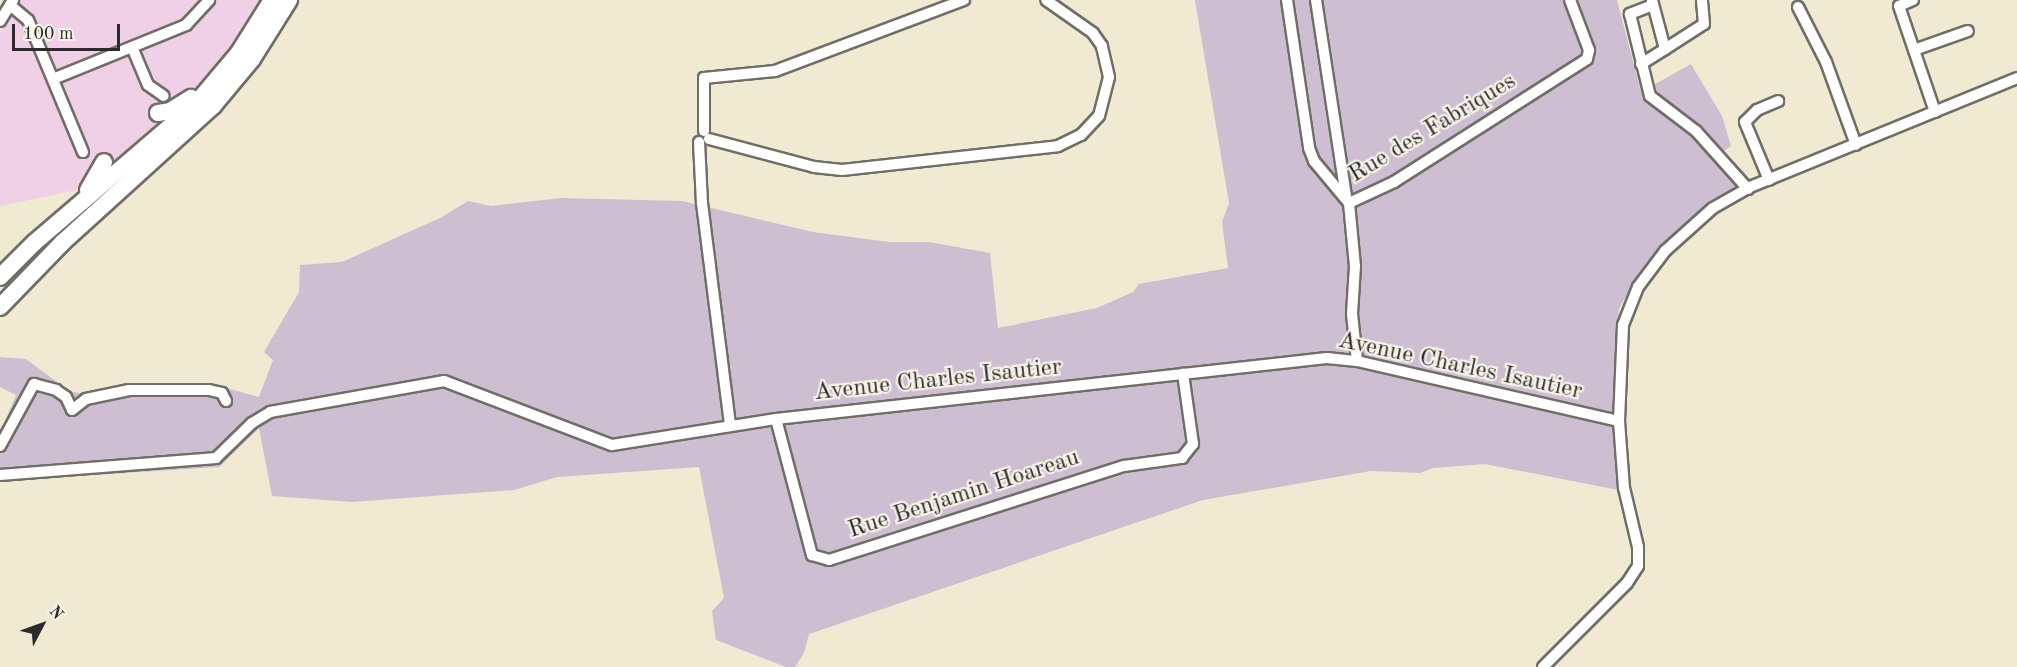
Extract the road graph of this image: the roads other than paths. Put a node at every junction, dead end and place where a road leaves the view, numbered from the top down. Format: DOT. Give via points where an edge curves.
graph roads {
  1 [pos="209,0"];
  2 [pos="266,0"];
  3 [pos="272,0"];
  4 [pos="289,0"];
  5 [pos="964,0"];
  6 [pos="1046,0"];
  7 [pos="1287,0"];
  8 [pos="1316,0"];
  9 [pos="1570,0"];
  10 [pos="1701,0"];
  11 [pos="1913,0"];
  12 [pos="12,2"];
  13 [pos="1652,3"];
  14 [pos="1798,8"];
  15 [pos="0,21"];
  16 [pos="1968,31"];
  17 [pos="132,47"];
  18 [pos="1665,49"];
  19 [pos="1914,50"];
  20 [pos="1641,64"];
  21 [pos="2017,78"];
  22 [pos="53,79"];
  23 [pos="164,96"];
  24 [pos="1778,101"];
  25 [pos="1935,112"];
  26 [pos="158,113"];
  27 [pos="705,138"];
  28 [pos="1856,145"];
  29 [pos="83,152"];
  30 [pos="104,162"];
  31 [pos="1769,180"];
  32 [pos="1748,189"];
  33 [pos="1347,199"];
  34 [pos="72,209"];
  35 [pos="0,277"];
  36 [pos="0,307"];
  37 [pos="1357,361"];
  38 [pos="1183,374"];
  39 [pos="226,401"];
  40 [pos="776,419"];
  41 [pos="1618,421"];
  42 [pos="730,425"];
  43 [pos="0,446"];
  44 [pos="0,475"];
  45 [pos="1543,667"];
  1 -- 17 [label="street" via="186,25"];
  2 -- 26 [label="highway" via="230,55 198,93 180,106"];
  3 -- 34 [label="highway" via="238,54 195,105"];
  4 -- 36 [label="highway" via="257,52 213,106 63,242"];
  5 -- 27 [label="street" via="775,70 704,78"];
  6 -- 27 [label="street" via="1093,33 1102,46 1110,77 1099,116 1081,135 1059,146 842,170 814,167"];
  7 -- 33 [label="street" via="1310,148 1314,161"];
  8 -- 33 [label="street"];
  9 -- 33 [label="street, Rue des Fabriques" via="1589,50 1587,59 1394,182"];
  10 -- 18 [label="street" via="1704,24"];
  11 -- 19 [label="street" via="1899,6"];
  12 -- 15 [label="street"];
  12 -- 22 [label="street" via="28,20"];
  13 -- 18 [label="street"];
  13 -- 20 [label="street" via="1630,14"];
  14 -- 28 [label="street" via="1826,62"];
  16 -- 19 [label="street"];
  17 -- 22 [label="street"];
  17 -- 23 [label="street" via="148,85"];
  18 -- 20 [label="street"];
  19 -- 25 [label="street"];
  20 -- 32 [label="street" via="1656,103 1696,131"];
  21 -- 25 [label="street"];
  22 -- 29 [label="street"];
  24 -- 31 [label="street" via="1757,110 1745,122"];
  25 -- 28 [label="street"];
  27 -- 42 [label="street" via="702,210"];
  28 -- 31 [label="street"];
  30 -- 34 [label="highway" via="98,177"];
  31 -- 32 [label="street"];
  32 -- 41 [label="street" via="1689,227 1638,287 1623,325"];
  33 -- 37 [label="street, Rue des Fabriques" via="1356,266 1352,314"];
  34 -- 35 [label="highway"];
  37 -- 38 [label="street, Avenue Charles Isautier" via="1327,358"];
  37 -- 41 [label="street, Avenue Charles Isautier"];
  38 -- 40 [label="street, Avenue Charles Isautier"];
  38 -- 40 [label="street, Rue Benjamin Hoareau" via="1193,444 1182,458 1124,466 830,560 812,555"];
  39 -- 43 [label="street" via="222,393 209,390 129,390 86,399 72,410 56,390 34,384"];
  40 -- 42 [label="street, Avenue Charles Isautier"];
  41 -- 45 [label="street" via="1624,488 1638,546 1638,566 1628,584"];
  42 -- 44 [label="street, Avenue Charles Isautier" via="603,444 444,381 270,412 252,423 216,458"];
}
